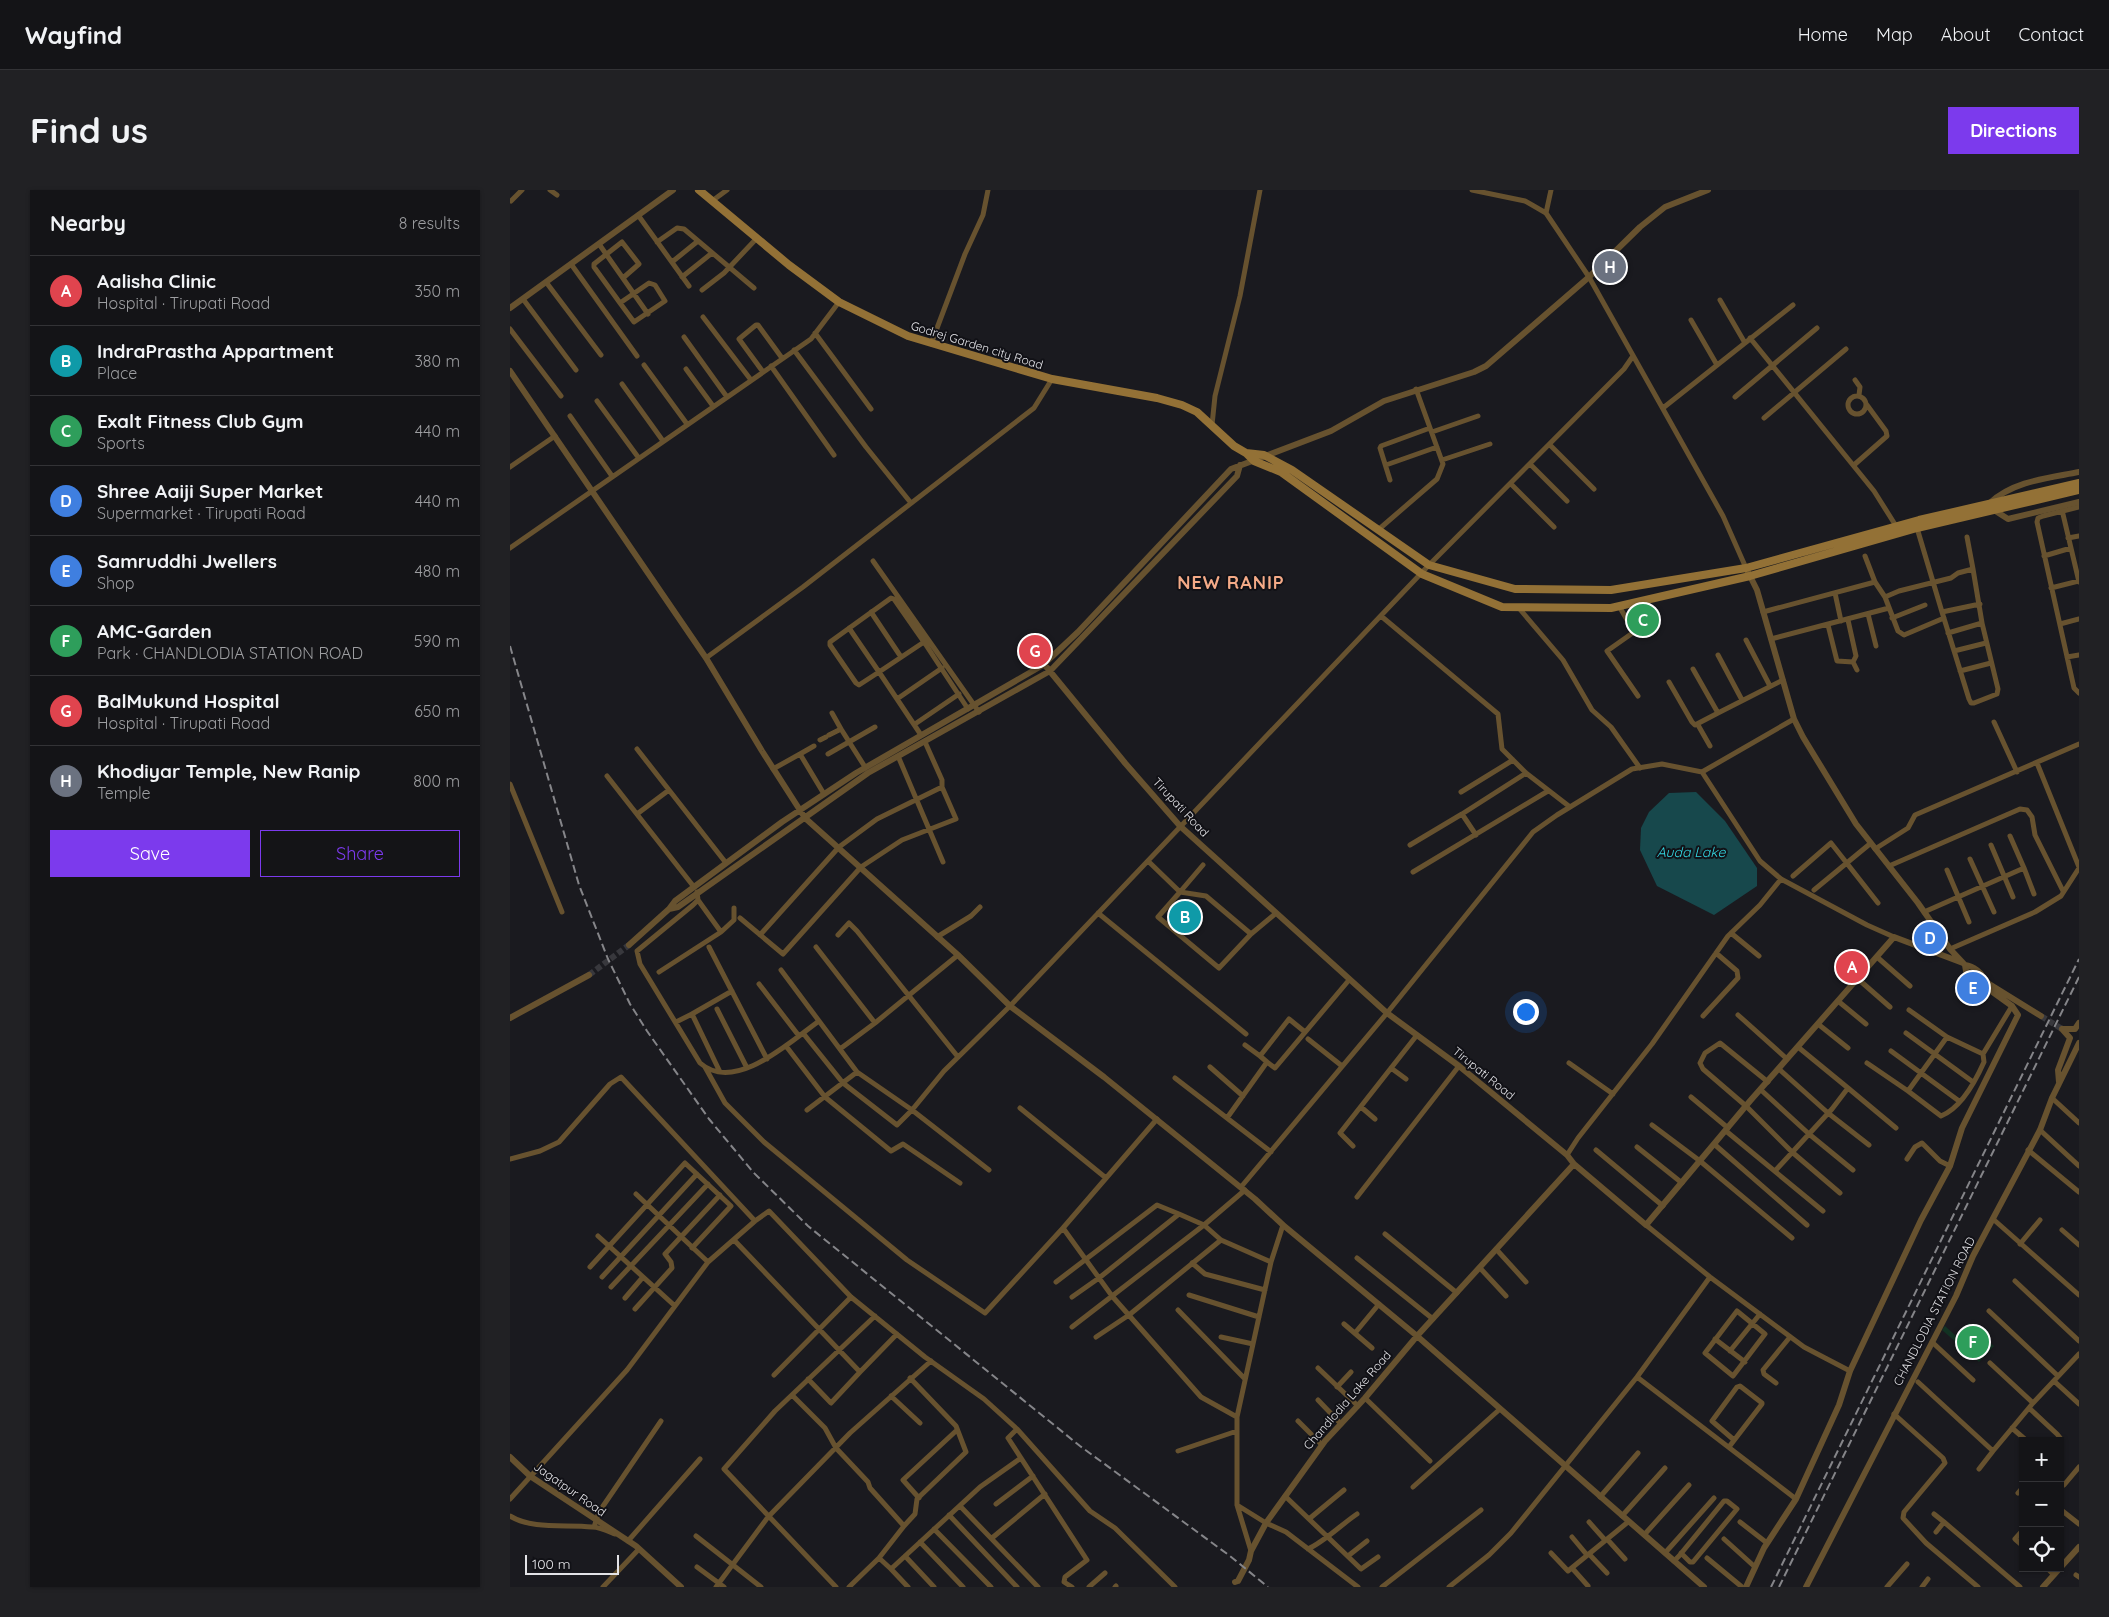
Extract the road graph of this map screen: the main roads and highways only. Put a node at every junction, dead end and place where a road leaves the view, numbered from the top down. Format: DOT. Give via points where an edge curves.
graph roads {
  1 [pos="699,190"];
  2 [pos="1246,453"];
  3 [pos="2079,483"];
  4 [pos="2079,490"];
  5 [pos="2013,501"];
  6 [pos="1992,507"];
  1 -- 2 [label="main road, Godrej Garden city Road" via="839,302 908,336 1052,379 1182,405 1197,412"];
  2 -- 6 [label="main road" via="1264,455 1292,470 1429,565 1515,590 1612,590 1746,568 1896,526"];
  2 -- 6 [label="main road, Godrej Garden city Road" via="1254,461 1280,472 1422,574 1502,607 1612,608 1750,576"];
  3 -- 5 [label="main road"];
  4 -- 5 [label="main road"];
  5 -- 6 [label="main road"];
}
